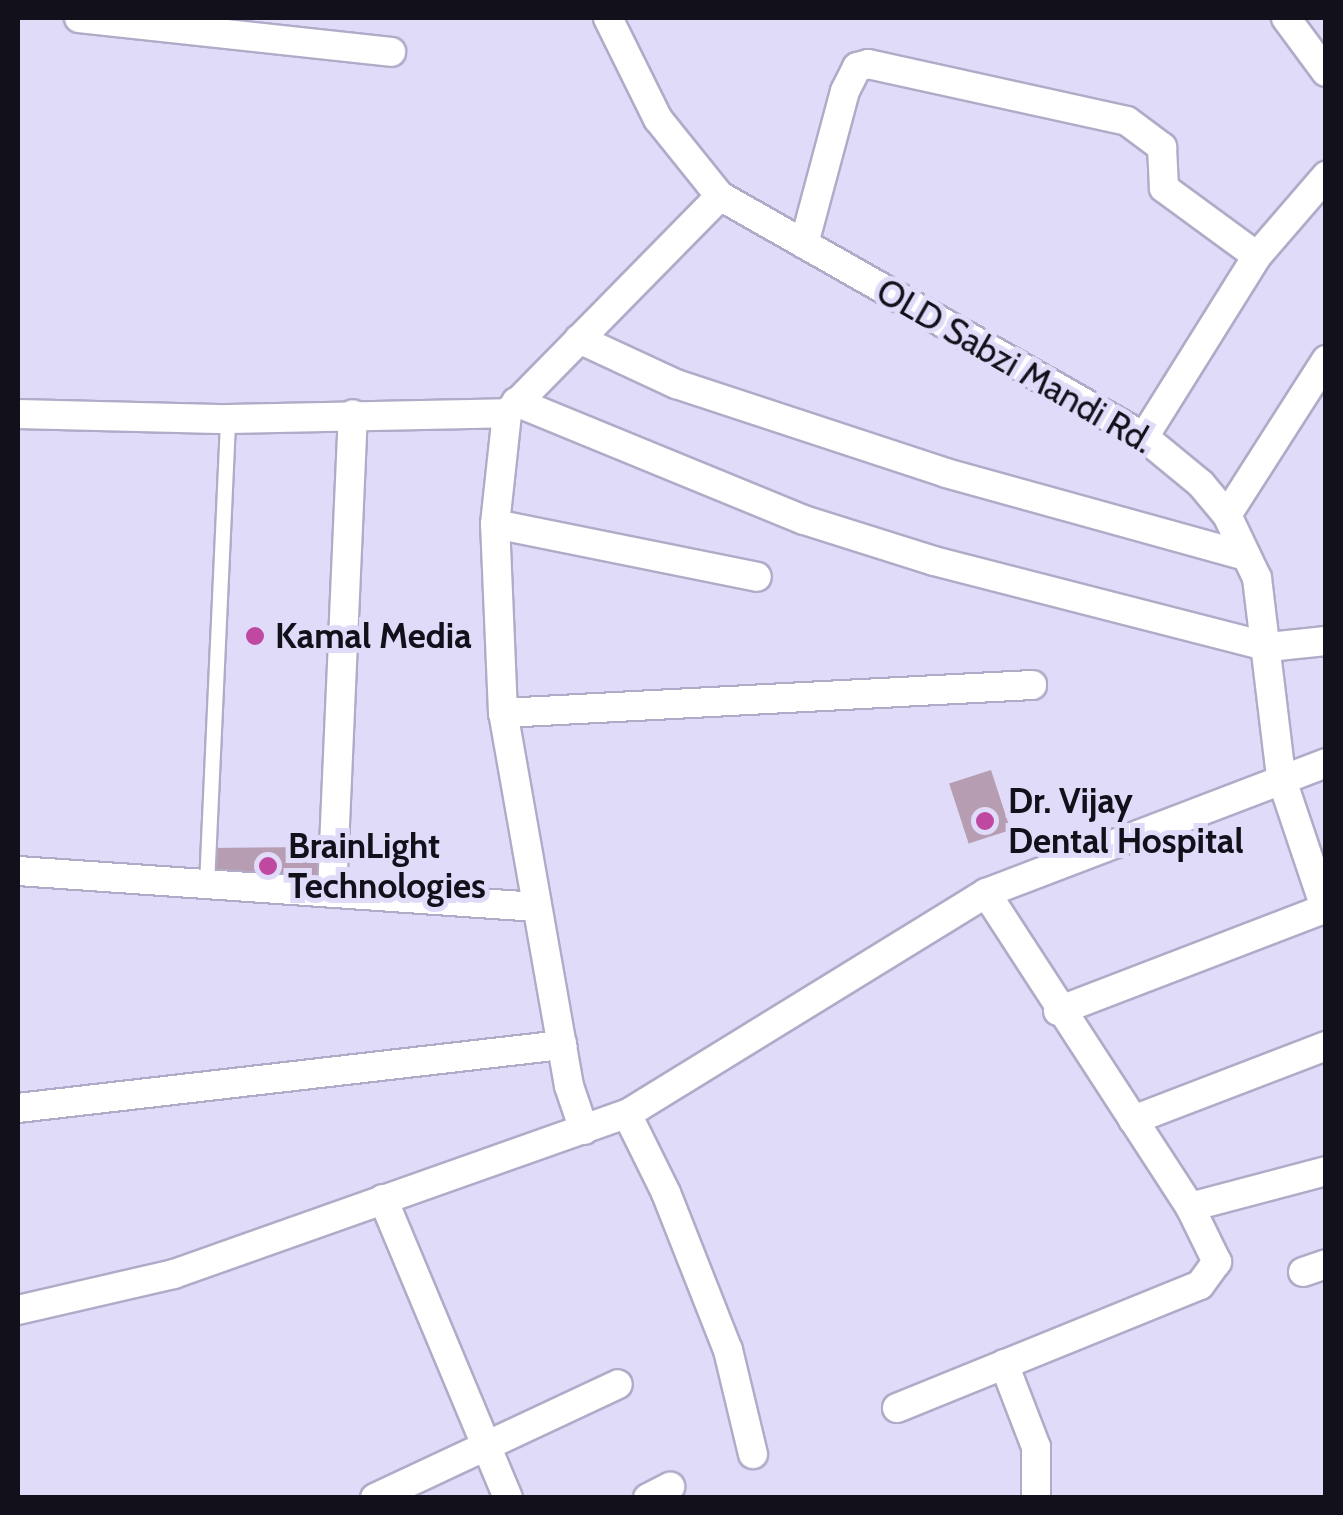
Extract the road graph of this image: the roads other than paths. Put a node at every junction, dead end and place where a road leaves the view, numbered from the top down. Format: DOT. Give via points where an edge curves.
graph roads {
  1 [pos="79,18"];
  2 [pos="608,18"];
  3 [pos="1286,18"];
  4 [pos="392,52"];
  5 [pos="1326,72"];
  6 [pos="1326,176"];
  7 [pos="720,196"];
  8 [pos="804,244"];
  9 [pos="1257,256"];
  10 [pos="578,339"];
  11 [pos="1326,360"];
  12 [pos="511,407"];
  13 [pos="18,414"];
  14 [pos="353,414"];
  15 [pos="228,419"];
  16 [pos="1144,437"];
  17 [pos="1227,515"];
  18 [pos="495,524"];
  19 [pos="1246,556"];
  20 [pos="757,577"];
  21 [pos="1326,641"];
  22 [pos="1269,648"];
  23 [pos="1032,685"];
  24 [pos="503,713"];
  25 [pos="1326,763"];
  26 [pos="1281,778"];
  27 [pos="18,871"];
  28 [pos="207,885"];
  29 [pos="986,892"];
  30 [pos="332,893"];
  31 [pos="538,907"];
  32 [pos="1325,910"];
  33 [pos="1058,1012"];
  34 [pos="562,1045"];
  35 [pos="1326,1046"];
  36 [pos="18,1108"];
  37 [pos="627,1114"];
  38 [pos="1133,1120"];
  39 [pos="584,1130"];
  40 [pos="1326,1171"];
  41 [pos="383,1199"];
  42 [pos="1190,1207"];
  43 [pos="18,1310"];
  44 [pos="1004,1364"];
  45 [pos="618,1384"];
  46 [pos="897,1408"];
  47 [pos="486,1446"];
  48 [pos="753,1454"];
  49 [pos="375,1498"];
  50 [pos="508,1498"];
  51 [pos="1036,1498"];
  1 -- 4 [label="street"];
  2 -- 7 [label="street, OLD Sabzi Mandi Rd." via="658,119"];
  3 -- 5 [label="street"];
  6 -- 9 [label="street"];
  7 -- 8 [label="street, OLD Sabzi Mandi Rd."];
  7 -- 10 [label="street"];
  8 -- 9 [label="street" via="845,91 857,67 868,64 1127,121 1162,147 1164,188"];
  8 -- 16 [label="street, OLD Sabzi Mandi Rd."];
  9 -- 16 [label="street"];
  10 -- 12 [label="street"];
  10 -- 19 [label="street" via="676,384 946,473"];
  11 -- 17 [label="street"];
  12 -- 14 [label="street"];
  12 -- 18 [label="street"];
  12 -- 22 [label="street" via="804,520"];
  13 -- 15 [label="street"];
  14 -- 15 [label="street"];
  14 -- 30 [label="street"];
  15 -- 28 [label="lane"];
  16 -- 17 [label="street, OLD Sabzi Mandi Rd." via="1202,484"];
  17 -- 19 [label="street, OLD Sabzi Mandi Rd."];
  18 -- 20 [label="street"];
  18 -- 24 [label="street"];
  19 -- 22 [label="street, OLD Sabzi Mandi Rd."];
  21 -- 22 [label="street"];
  22 -- 26 [label="street, OLD Sabzi Mandi Rd."];
  23 -- 24 [label="street"];
  24 -- 31 [label="street"];
  25 -- 26 [label="street"];
  26 -- 29 [label="street"];
  26 -- 32 [label="street, OLD Sabzi Mandi Rd."];
  27 -- 28 [label="street"];
  28 -- 30 [label="street"];
  29 -- 33 [label="street"];
  29 -- 37 [label="street"];
  30 -- 31 [label="street"];
  31 -- 34 [label="street"];
  32 -- 33 [label="street"];
  33 -- 38 [label="street"];
  34 -- 36 [label="street"];
  34 -- 39 [label="street"];
  35 -- 38 [label="street"];
  37 -- 39 [label="street"];
  37 -- 48 [label="street" via="728,1350"];
  38 -- 42 [label="street"];
  39 -- 41 [label="street"];
  40 -- 42 [label="street"];
  41 -- 43 [label="street" via="174,1274"];
  41 -- 47 [label="street"];
  42 -- 44 [label="street" via="1217,1252 1214,1273 1200,1285"];
  44 -- 46 [label="street"];
  44 -- 51 [label="street" via="1036,1447"];
  45 -- 47 [label="street"];
  47 -- 49 [label="street"];
  47 -- 50 [label="street"];
}
